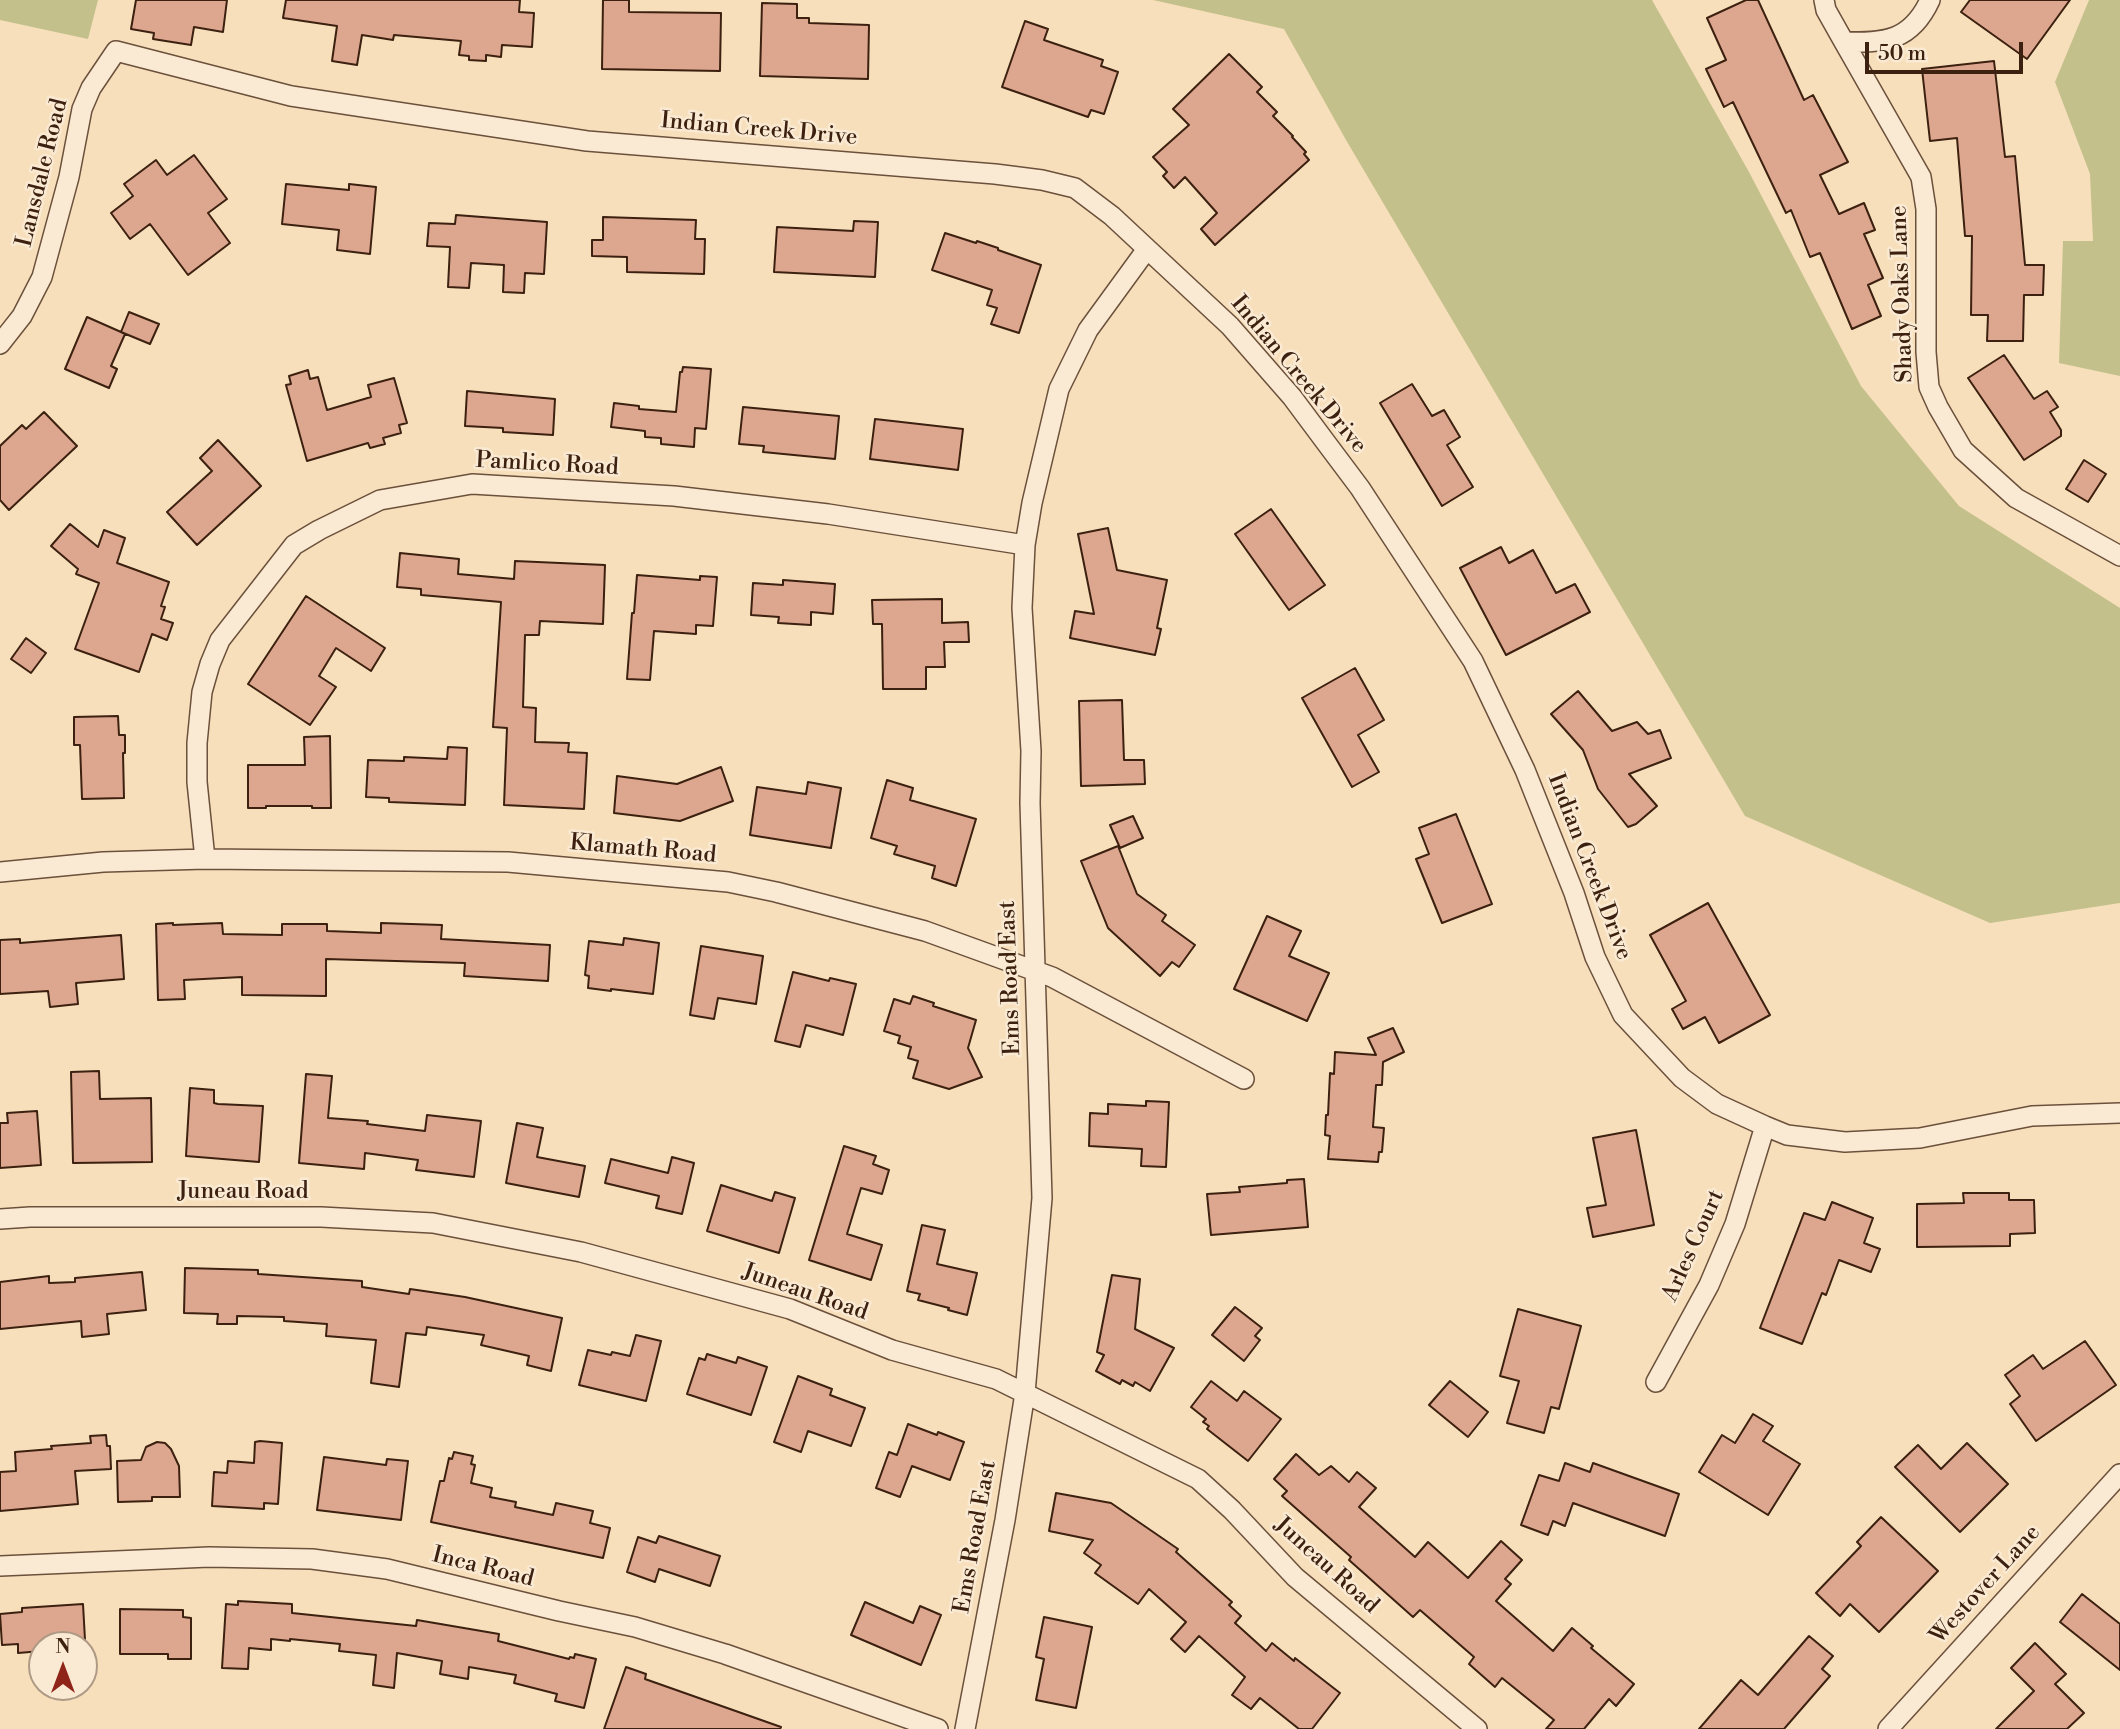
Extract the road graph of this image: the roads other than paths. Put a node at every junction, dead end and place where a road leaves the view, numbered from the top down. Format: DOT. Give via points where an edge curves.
graph roads {
  1 [pos="1824,0"];
  2 [pos="1930,0"];
  3 [pos="1844,43"];
  4 [pos="116,51"];
  5 [pos="1147,249"];
  6 [pos="0,344"];
  7 [pos="1025,545"];
  8 [pos="2120,556"];
  9 [pos="205,859"];
  10 [pos="0,872"];
  11 [pos="1035,971"];
  12 [pos="1244,1079"];
  13 [pos="2120,1113"];
  14 [pos="1765,1126"];
  15 [pos="0,1219"];
  16 [pos="1656,1382"];
  17 [pos="1025,1393"];
  18 [pos="2120,1474"];
  19 [pos="0,1566"];
  20 [pos="938,1729"];
  21 [pos="965,1729"];
  22 [pos="1477,1729"];
  23 [pos="1888,1729"];
  1 -- 3 [label="street, Shady Oaks Lane"];
  2 -- 3 [label="street" via="1923,17 1896,39"];
  3 -- 8 [label="street, Shady Oaks Lane" via="1921,177 1926,209 1926,352 1929,387 1938,407 1963,450 2016,498"];
  4 -- 5 [label="street, Indian Creek Drive" via="291,96 587,141 1042,180 1075,188"];
  4 -- 6 [label="street, Lansdale Road" via="82,109 41,277 22,316"];
  5 -- 7 [label="street, Ems Road East" via="1088,330 1059,389"];
  5 -- 14 [label="street, Indian Creek Drive" via="1230,326 1292,397 1360,488 1473,661 1525,770 1595,957 1623,1015 1682,1078 1717,1104"];
  7 -- 9 [label="street, Pamlico Road" via="674,496 472,484 380,500 294,545 220,640 202,692 197,743"];
  7 -- 11 [label="street, Ems Road East" via="1022,608 1031,751"];
  9 -- 10 [label="street, Klamath Road"];
  9 -- 11 [label="street, Klamath Road" via="508,862 728,882 925,932"];
  11 -- 12 [label="street, Klamath Road"];
  11 -- 17 [label="street, Ems Road East" via="1042,1198"];
  13 -- 14 [label="street, Indian Creek Drive" via="2032,1116 1920,1138 1845,1142 1787,1135"];
  14 -- 16 [label="street, Arles Court" via="1735,1224 1709,1285"];
  15 -- 17 [label="street, Juneau Road" via="321,1217 433,1223 581,1252 790,1309 892,1350 996,1379"];
  17 -- 21 [label="street, Ems Road East"];
  17 -- 22 [label="street, Juneau Road" via="1198,1479 1295,1577"];
  18 -- 23 [label="street, Westover Lane"];
  19 -- 20 [label="street, Inca Road" via="209,1558 312,1559 387,1569 635,1627"];
}
